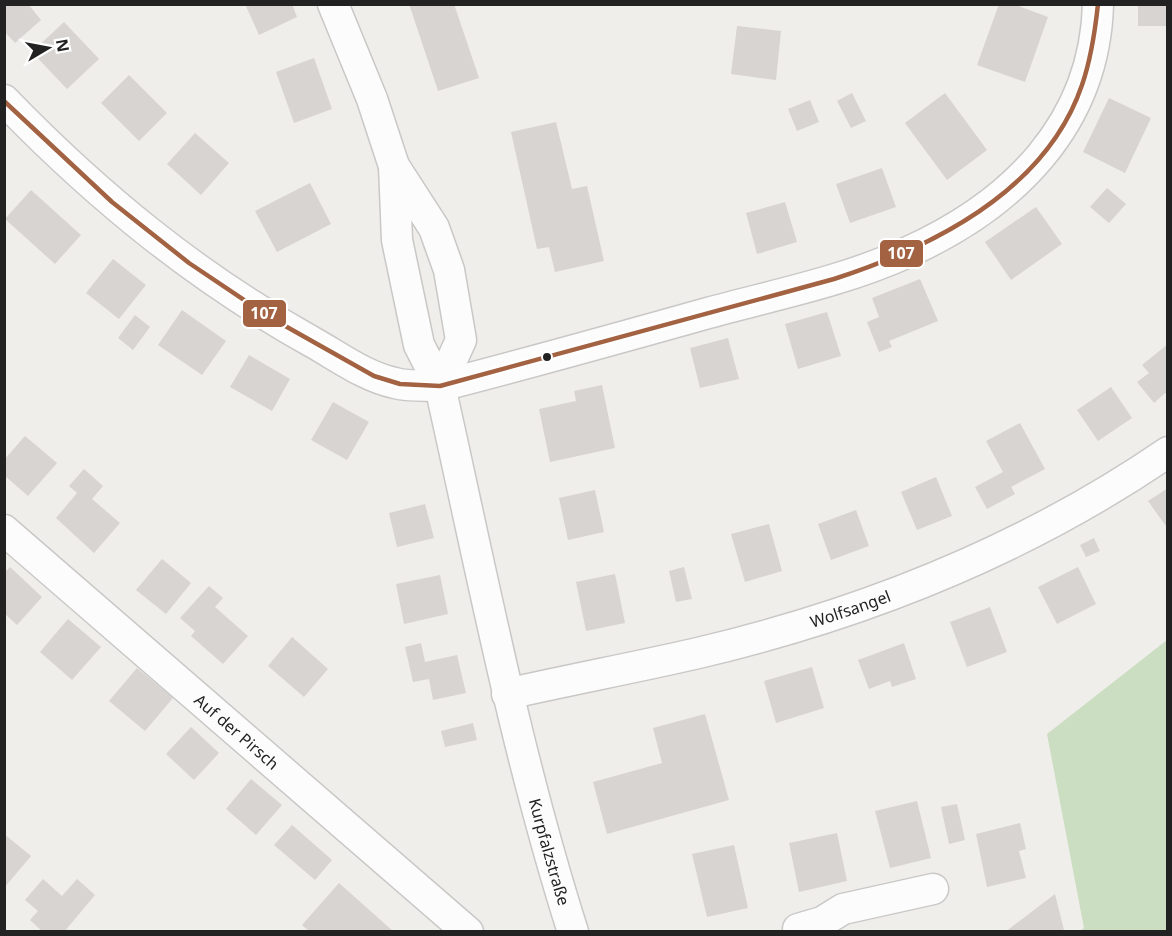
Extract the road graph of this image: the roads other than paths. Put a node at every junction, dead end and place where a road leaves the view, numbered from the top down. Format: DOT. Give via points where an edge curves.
graph roads {
  1 [pos="333,4"];
  2 [pos="1098,4"];
  3 [pos="4,100"];
  4 [pos="394,166"];
  5 [pos="440,386"];
  6 [pos="1167,452"];
  7 [pos="4,530"];
  8 [pos="507,694"];
  9 [pos="933,889"];
  10 [pos="795,931"];
  11 [pos="468,932"];
  12 [pos="573,932"];
  1 -- 4 [label="street, Kurpfalzstraße" via="372,99"];
  2 -- 5 [label="street" via="1093,55 1078,96 1044,155 1019,182 943,234 907,252 829,279"];
  3 -- 5 [label="street" via="123,214 208,277 291,331 358,368 395,383"];
  4 -- 5 [label="street, Kurpfalzstraße" via="396,240 419,345"];
  4 -- 5 [label="street, Kurpfalzstraße" via="434,228 449,270 460,340"];
  5 -- 8 [label="street, Kurpfalzstraße"];
  6 -- 8 [label="street, Wolfsangel" via="1034,533 892,595 695,654"];
  7 -- 11 [label="street, Auf der Pirsch"];
  8 -- 12 [label="street, Kurpfalzstraße" via="542,836"];
  9 -- 10 [label="street" via="843,909 822,922"];
}
